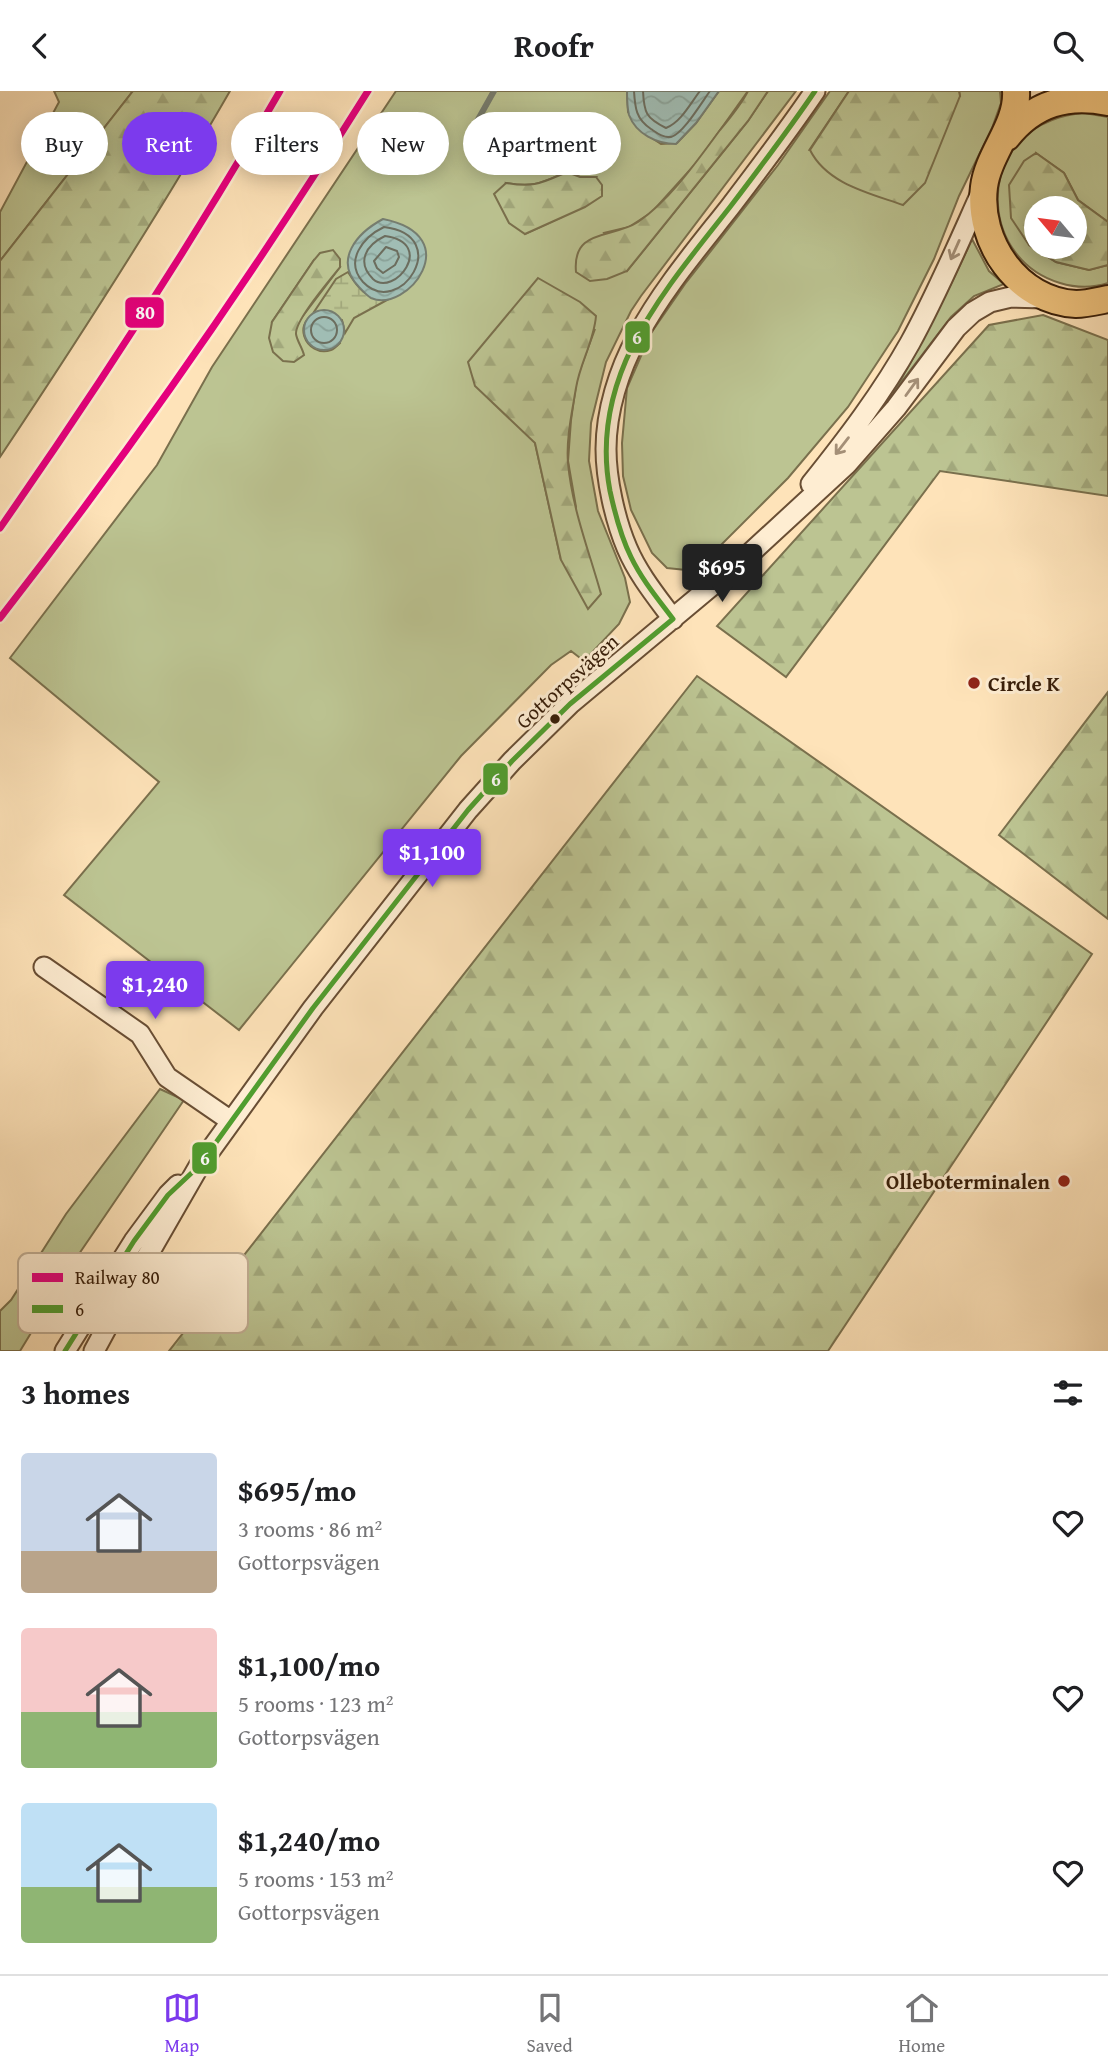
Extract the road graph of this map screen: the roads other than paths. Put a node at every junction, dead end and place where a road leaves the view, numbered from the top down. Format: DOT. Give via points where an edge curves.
graph roads {
  1 [pos="815,91"];
  2 [pos="1016,91"];
  3 [pos="1101,98"];
  4 [pos="998,149"];
  5 [pos="984,188"];
  6 [pos="1108,299"];
  7 [pos="1061,301"];
  8 [pos="1108,321"];
  9 [pos="745,558"];
  10 [pos="673,619"];
  11 [pos="44,967"];
  12 [pos="231,1121"];
  13 [pos="199,1165"];
  14 [pos="126,1253"];
  15 [pos="149,1253"];
  16 [pos="76,1333"];
  17 [pos="104,1333"];
  18 [pos="65,1351"];
  19 [pos="94,1351"];
  1 -- 10 [label="street" via="675,277 637,337 612,403 606,449 613,501 627,548"];
  2 -- 4 [label="main road"];
  3 -- 4 [label="main road" via="1070,100 1035,110"];
  4 -- 5 [label="main road"];
  5 -- 7 [label="main road" via="987,231 1006,268 1026,286"];
  5 -- 9 [label="street, Gottorpsvägen, one-way" via="910,343 877,397 806,490"];
  6 -- 7 [label="main road" via="1075,304"];
  7 -- 8 [label="main road"];
  9 -- 7 [label="street, Gottorpsvägen, one-way" via="847,464 973,312 1012,297"];
  9 -- 10 [label="street, Gottorpsvägen"];
  10 -- 12 [label="street, Gottorpsvägen" via="570,704 468,810"];
  11 -- 12 [label="street" via="140,1034 167,1077"];
  12 -- 13 [label="street, Gottorpsvägen"];
  13 -- 14 [label="street, Gottorpsvägen" via="168,1195"];
  13 -- 15 [label="street, Gottorpsvägen"];
  16 -- 18 [label="street, Gottorpsvägen"];
  17 -- 19 [label="street, Gottorpsvägen"];
}
